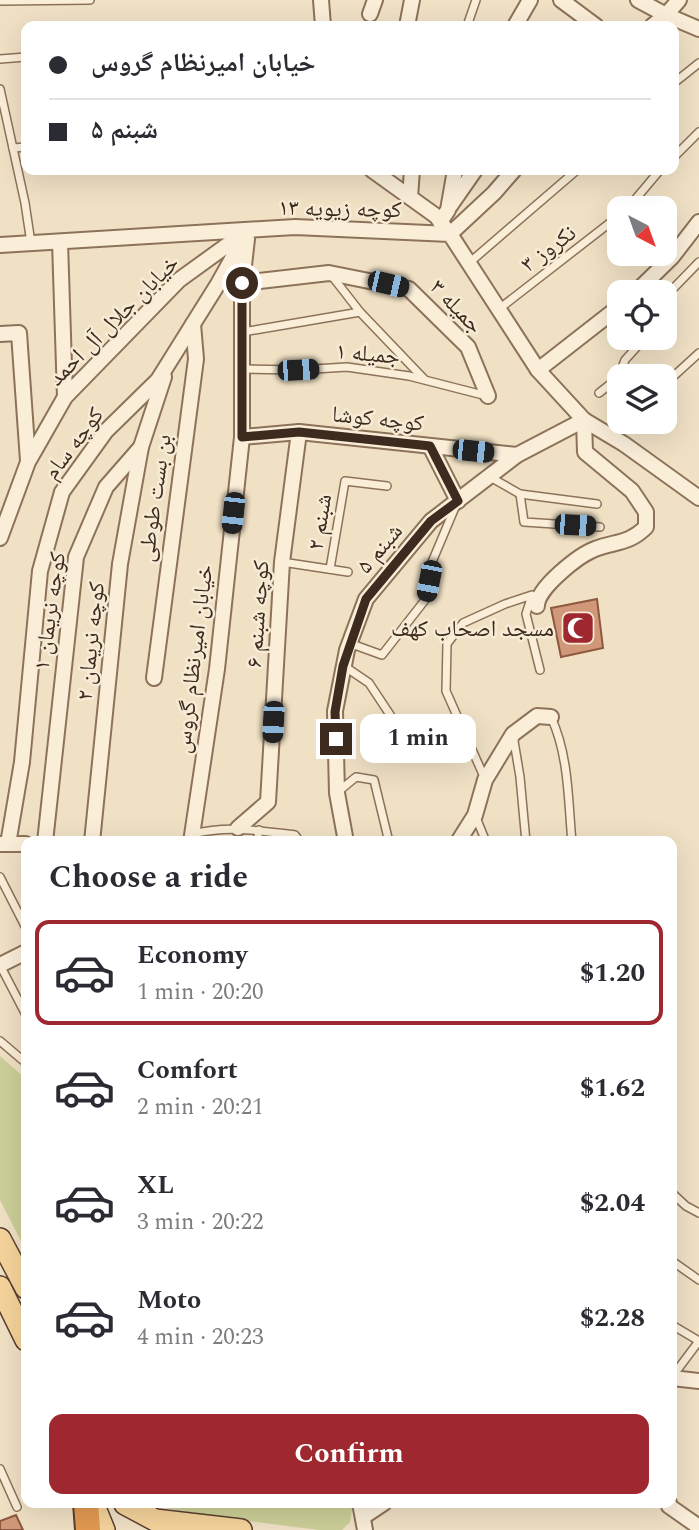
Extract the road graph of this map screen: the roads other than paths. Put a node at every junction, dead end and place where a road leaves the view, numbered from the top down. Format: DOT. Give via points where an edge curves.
graph roads {
  1 [pos="90,0"];
  2 [pos="321,0"];
  3 [pos="412,0"];
  4 [pos="475,0"];
  5 [pos="530,0"];
  6 [pos="561,0"];
  7 [pos="638,0"];
  8 [pos="679,0"];
  9 [pos="0,1"];
  10 [pos="666,15"];
  11 [pos="323,21"];
  12 [pos="408,21"];
  13 [pos="469,21"];
  14 [pos="518,21"];
  15 [pos="588,21"];
  16 [pos="658,21"];
  17 [pos="699,29"];
  18 [pos="21,57"];
  19 [pos="0,59"];
  20 [pos="699,63"];
  21 [pos="679,79"];
  22 [pos="0,89"];
  23 [pos="699,132"];
  24 [pos="21,147"];
  25 [pos="13,148"];
  26 [pos="679,152"];
  27 [pos="379,175"];
  28 [pos="412,175"];
  29 [pos="454,175"];
  30 [pos="472,175"];
  31 [pos="510,175"];
  32 [pos="571,175"];
  33 [pos="656,175"];
  34 [pos="638,196"];
  35 [pos="410,197"];
  36 [pos="444,216"];
  37 [pos="699,222"];
  38 [pos="607,225"];
  39 [pos="247,230"];
  40 [pos="450,234"];
  41 [pos="60,242"];
  42 [pos="31,243"];
  43 [pos="0,245"];
  44 [pos="699,262"];
  45 [pos="469,263"];
  46 [pos="329,273"];
  47 [pos="648,280"];
  48 [pos="242,283"];
  49 [pos="677,285"];
  50 [pos="499,309"];
  51 [pos="360,312"];
  52 [pos="607,316"];
  53 [pos="193,324"];
  54 [pos="243,332"];
  55 [pos="0,334"];
  56 [pos="634,350"];
  57 [pos="699,353"];
  58 [pos="167,365"];
  59 [pos="243,369"];
  60 [pos="538,370"];
  61 [pos="677,373"];
  62 [pos="424,380"];
  63 [pos="599,393"];
  64 [pos="488,396"];
  65 [pos="65,397"];
  66 [pos="584,419"];
  67 [pos="299,432"];
  68 [pos="242,437"];
  69 [pos="430,446"];
  70 [pos="141,447"];
  71 [pos="517,455"];
  72 [pos="28,462"];
  73 [pos="490,477"];
  74 [pos="387,486"];
  75 [pos="520,494"];
  76 [pos="699,498"];
  77 [pos="458,501"];
  78 [pos="597,504"];
  79 [pos="600,527"];
  80 [pos="1,529"];
  81 [pos="282,562"];
  82 [pos="330,569"];
  83 [pos="348,572"];
  84 [pos="537,606"];
  85 [pos="349,643"];
  86 [pos="343,666"];
  87 [pos="540,670"];
  88 [pos="154,678"];
  89 [pos="551,717"];
  90 [pos="513,734"];
  91 [pos="416,754"];
  92 [pos="485,780"];
  93 [pos="337,793"];
  94 [pos="475,815"];
  95 [pos="238,828"];
  96 [pos="258,830"];
  97 [pos="46,836"];
  98 [pos="93,836"];
  99 [pos="192,836"];
  100 [pos="196,836"];
  101 [pos="258,836"];
  102 [pos="296,836"];
  103 [pos="345,836"];
  104 [pos="388,836"];
  105 [pos="462,836"];
  106 [pos="484,836"];
  107 [pos="525,836"];
  108 [pos="571,836"];
  109 [pos="4,844"];
  110 [pos="0,877"];
  111 [pos="21,918"];
  112 [pos="21,954"];
  113 [pos="0,965"];
  114 [pos="21,1005"];
  115 [pos="0,1041"];
  116 [pos="21,1059"];
  117 [pos="677,1198"];
  118 [pos="699,1213"];
  119 [pos="0,1238"];
  120 [pos="677,1265"];
  121 [pos="21,1278"];
  122 [pos="699,1280"];
  123 [pos="0,1287"];
  124 [pos="8,1315"];
  125 [pos="677,1328"];
  126 [pos="21,1333"];
  127 [pos="699,1341"];
  128 [pos="677,1371"];
  129 [pos="677,1379"];
  130 [pos="699,1381"];
  131 [pos="0,1469"];
  132 [pos="17,1507"];
  133 [pos="86,1508"];
  134 [pos="95,1508"];
  135 [pos="126,1508"];
  136 [pos="132,1508"];
  137 [pos="670,1508"];
  138 [pos="699,1527"];
  139 [pos="88,1530"];
  140 [pos="104,1530"];
  141 [pos="136,1530"];
  142 [pos="241,1530"];
  1 -- 9 [label="lane"];
  2 -- 11 [label="street"];
  3 -- 12 [label="street"];
  4 -- 13 [label="lane"];
  5 -- 14 [label="street"];
  6 -- 15 [label="street"];
  7 -- 10 [label="street"];
  8 -- 10 [label="street"];
  10 -- 16 [label="street"];
  10 -- 17 [label="street"];
  18 -- 19 [label="lane"];
  20 -- 21 [label="lane"];
  22 -- 25 [label="lane"];
  23 -- 26 [label="lane"];
  24 -- 25 [label="lane"];
  25 -- 42 [label="lane"];
  27 -- 35 [label="street"];
  28 -- 35 [label="street"];
  29 -- 36 [label="street"];
  30 -- 36 [label="street"];
  31 -- 40 [label="street"];
  32 -- 45 [label="lane"];
  33 -- 34 [label="lane"];
  35 -- 36 [label="street"];
  36 -- 40 [label="street"];
  37 -- 47 [label="street"];
  38 -- 50 [label="lane, نکروز ۳"];
  39 -- 40 [label="street, کوچه زیویه ۱۳" via="295,227"];
  39 -- 41 [label="street, کوچه زیویه ۱۳"];
  39 -- 48 [label="street, خیابان امیرنظام گروس"];
  39 -- 53 [label="street, کوچه سام"];
  39 -- 65 [label="street, خیابان جلال آل احمد" via="179,279"];
  40 -- 45 [label="street"];
  41 -- 42 [label="street, کوچه زیویه ۱۳"];
  41 -- 65 [label="street"];
  42 -- 43 [label="street, کوچه زیویه ۱۳"];
  44 -- 49 [label="lane"];
  45 -- 50 [label="street"];
  46 -- 48 [label="street, جمیله ۳"];
  46 -- 51 [label="lane"];
  46 -- 64 [label="street, جمیله ۳" via="409,289 468,347"];
  48 -- 54 [label="street, خیابان امیرنظام گروس"];
  50 -- 60 [label="street"];
  51 -- 54 [label="lane"];
  51 -- 62 [label="lane"];
  52 -- 60 [label="street"];
  53 -- 58 [label="street, کوچه سام"];
  53 -- 88 [label="street, بن بست طوطی" via="196,359"];
  54 -- 59 [label="street, خیابان امیرنظام گروس"];
  55 -- 72 [label="street" via="19,333"];
  56 -- 63 [label="lane" via="618,377"];
  57 -- 61 [label="lane"];
  58 -- 70 [label="street, کوچه نریمان ۱"];
  58 -- 109 [label="street, کوچه سام" via="158,380 106,431 62,492 40,571 22,762"];
  59 -- 62 [label="lane, جمیله ۱" via="347,367"];
  59 -- 68 [label="street, خیابان امیرنظام گروس"];
  60 -- 66 [label="street"];
  62 -- 64 [label="lane, جمیله ۱"];
  65 -- 72 [label="street, خیابان جلال آل احمد"];
  66 -- 71 [label="street"];
  66 -- 76 [label="street"];
  66 -- 84 [label="street" via="585,452 632,491 646,512 646,527 636,537 594,549 571,564 549,584"];
  67 -- 68 [label="street, کوچه کوشا"];
  67 -- 69 [label="street, کوچه کوشا"];
  67 -- 81 [label="street, کوچه شبنم ۶"];
  68 -- 99 [label="street, خیابان امیرنظام گروس" via="217,669"];
  69 -- 71 [label="street, کوچه کوشا"];
  69 -- 77 [label="street"];
  70 -- 97 [label="street, کوچه نریمان ۱" via="106,487 76,557"];
  70 -- 98 [label="street, کوچه نریمان ۲" via="120,564"];
  71 -- 73 [label="street, شبنم ۵"];
  72 -- 80 [label="street, خیابان جلال آل احمد"];
  73 -- 75 [label="lane"];
  73 -- 77 [label="street, شبنم ۵"];
  74 -- 82 [label="lane, شبنم ۲" via="345,481"];
  75 -- 78 [label="lane"];
  75 -- 79 [label="lane" via="524,522"];
  77 -- 85 [label="street, شبنم ۵" via="431,521 366,599"];
  77 -- 85 [label="lane" via="432,562 425,600 382,656"];
  81 -- 82 [label="lane"];
  81 -- 95 [label="street, کوچه شبنم ۶" via="268,802"];
  82 -- 83 [label="lane"];
  85 -- 86 [label="street, شبنم ۵"];
  86 -- 91 [label="lane" via="369,682"];
  86 -- 93 [label="street, شبنم ۵" via="335,712"];
  87 -- 92 [label="lane" via="526,614 532,596 463,623 447,644 446,691"];
  89 -- 90 [label="street" via="537,716"];
  89 -- 108 [label="lane" via="561,738"];
  90 -- 92 [label="street"];
  90 -- 107 [label="lane"];
  92 -- 94 [label="street"];
  93 -- 103 [label="street, شبنم ۵"];
  93 -- 104 [label="lane" via="356,777 374,780"];
  94 -- 105 [label="street"];
  94 -- 106 [label="lane"];
  95 -- 96 [label="lane"];
  95 -- 100 [label="lane" via="212,829"];
  96 -- 101 [label="lane"];
  96 -- 102 [label="lane"];
  110 -- 111 [label="lane"];
  112 -- 113 [label="street"];
  113 -- 114 [label="lane"];
  115 -- 116 [label="lane"];
  117 -- 118 [label="lane"];
  119 -- 121 [label="main road"];
  120 -- 122 [label="lane"];
  123 -- 124 [label="main road"];
  124 -- 126 [label="main road"];
  125 -- 127 [label="lane"];
  127 -- 128 [label="lane"];
  129 -- 130 [label="street"];
  131 -- 132 [label="lane"];
  133 -- 139 [label="highway"];
  134 -- 140 [label="main road"];
  135 -- 141 [label="main road"];
  136 -- 142 [label="main road" via="155,1520"];
  137 -- 138 [label="street"];
}
